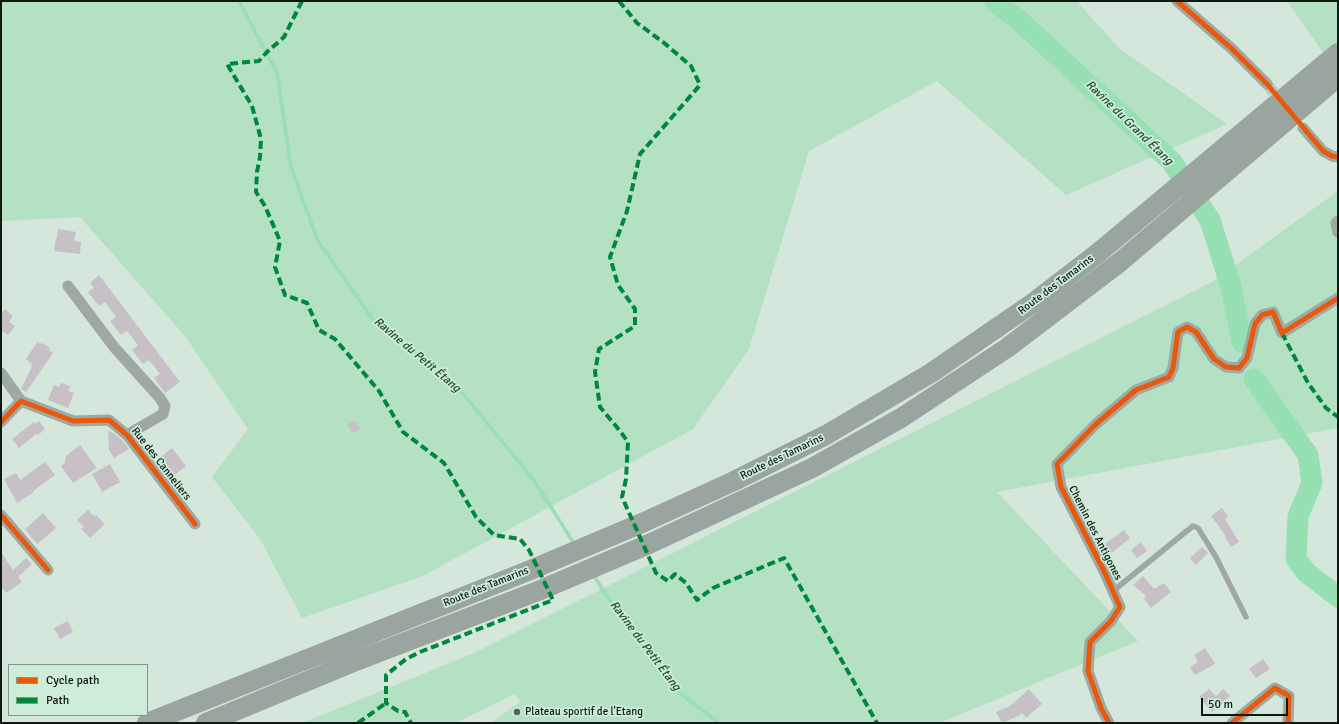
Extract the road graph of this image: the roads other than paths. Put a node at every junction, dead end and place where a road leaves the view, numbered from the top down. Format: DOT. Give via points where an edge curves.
graph roads {
  1 [pos="1177,1"];
  2 [pos="1338,53"];
  3 [pos="1338,77"];
  4 [pos="1267,84"];
  5 [pos="1303,128"];
  6 [pos="1338,157"];
  7 [pos="1338,221"];
  8 [pos="1338,232"];
  9 [pos="68,286"];
  10 [pos="1338,298"];
  11 [pos="1,373"];
  12 [pos="21,401"];
  13 [pos="1,422"];
  14 [pos="127,435"];
  15 [pos="1,515"];
  16 [pos="195,524"];
  17 [pos="48,570"];
  18 [pos="1113,591"];
  19 [pos="1246,616"];
  20 [pos="147,723"];
  21 [pos="206,723"];
  22 [pos="1109,723"];
  23 [pos="1232,723"];
  24 [pos="1288,723"];
  1 -- 4 [label="street" via="1231,48"];
  2 -- 20 [label="highway, Route des Tamarins" via="1098,253 1033,303 924,377 826,435 642,523"];
  3 -- 21 [label="highway, Route des Tamarins" via="1120,262 1008,348 901,418 812,468 650,544"];
  5 -- 6 [label="street" via="1323,151"];
  7 -- 8 [label="street"];
  9 -- 14 [label="street" via="114,347 165,406 163,414"];
  10 -- 18 [label="street, Chemin des Antigones" via="1282,332 1273,312 1262,315 1254,324 1247,358 1239,368 1226,367 1214,359 1196,332 1187,327 1178,332 1173,368 1169,377 1136,390 1096,424 1057,464 1061,487"];
  11 -- 12 [label="street"];
  12 -- 13 [label="street"];
  12 -- 14 [label="street, Rue des Canneliers" via="73,421 109,420"];
  14 -- 16 [label="street, Rue des Canneliers"];
  15 -- 17 [label="street"];
  18 -- 19 [label="lane" via="1193,526 1198,528 1216,557"];
  18 -- 22 [label="street, Chemin des Antigones" via="1120,607 1111,621 1090,642 1088,671"];
  23 -- 24 [label="street" via="1275,688 1289,696"];
}
